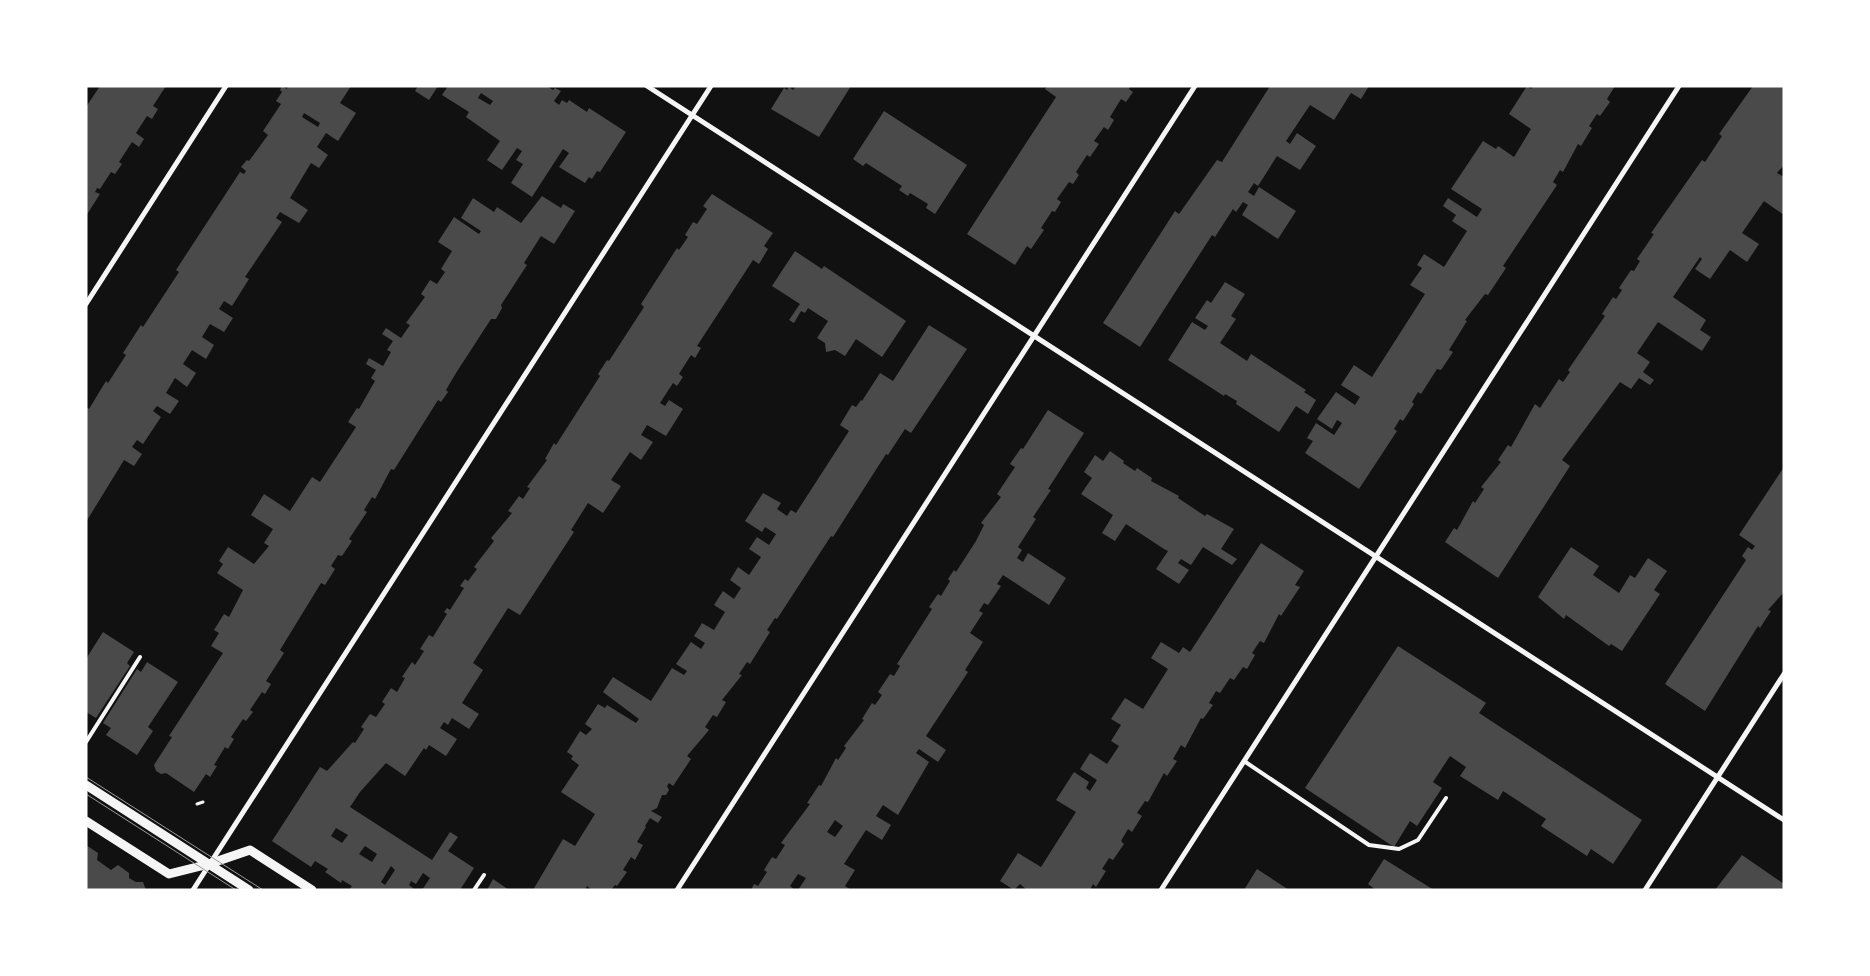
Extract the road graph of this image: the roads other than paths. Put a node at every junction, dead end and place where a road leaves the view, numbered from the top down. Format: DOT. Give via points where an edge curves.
graph roads {
  1 [pos="226,86"];
  2 [pos="646,86"];
  3 [pos="711,86"];
  4 [pos="1195,86"];
  5 [pos="1679,86"];
  6 [pos="692,116"];
  7 [pos="86,304"];
  8 [pos="1034,336"];
  9 [pos="1376,556"];
  10 [pos="140,657"];
  11 [pos="1784,674"];
  12 [pos="86,742"];
  13 [pos="1244,761"];
  14 [pos="1718,777"];
  15 [pos="86,785"];
  16 [pos="1446,798"];
  17 [pos="1784,820"];
  18 [pos="86,821"];
  19 [pos="209,864"];
  20 [pos="484,875"];
  21 [pos="193,890"];
  22 [pos="249,890"];
  23 [pos="312,890"];
  24 [pos="474,890"];
  25 [pos="677,890"];
  26 [pos="1161,890"];
  27 [pos="1645,890"];
  1 -- 7 [label="street"];
  2 -- 6 [label="street"];
  3 -- 6 [label="street"];
  4 -- 8 [label="street"];
  5 -- 9 [label="street"];
  6 -- 8 [label="street"];
  6 -- 19 [label="street"];
  8 -- 9 [label="street"];
  8 -- 25 [label="street"];
  9 -- 13 [label="street"];
  9 -- 14 [label="street"];
  10 -- 12 [label="lane"];
  11 -- 14 [label="street"];
  13 -- 16 [label="lane" via="1369,845 1399,849 1418,840"];
  13 -- 26 [label="street"];
  14 -- 17 [label="street"];
  14 -- 27 [label="street"];
  15 -- 19 [label="street"];
  18 -- 19 [label="street" via="169,874"];
  19 -- 21 [label="street"];
  19 -- 22 [label="street"];
  19 -- 23 [label="street" via="250,850"];
  20 -- 24 [label="lane"];
}
